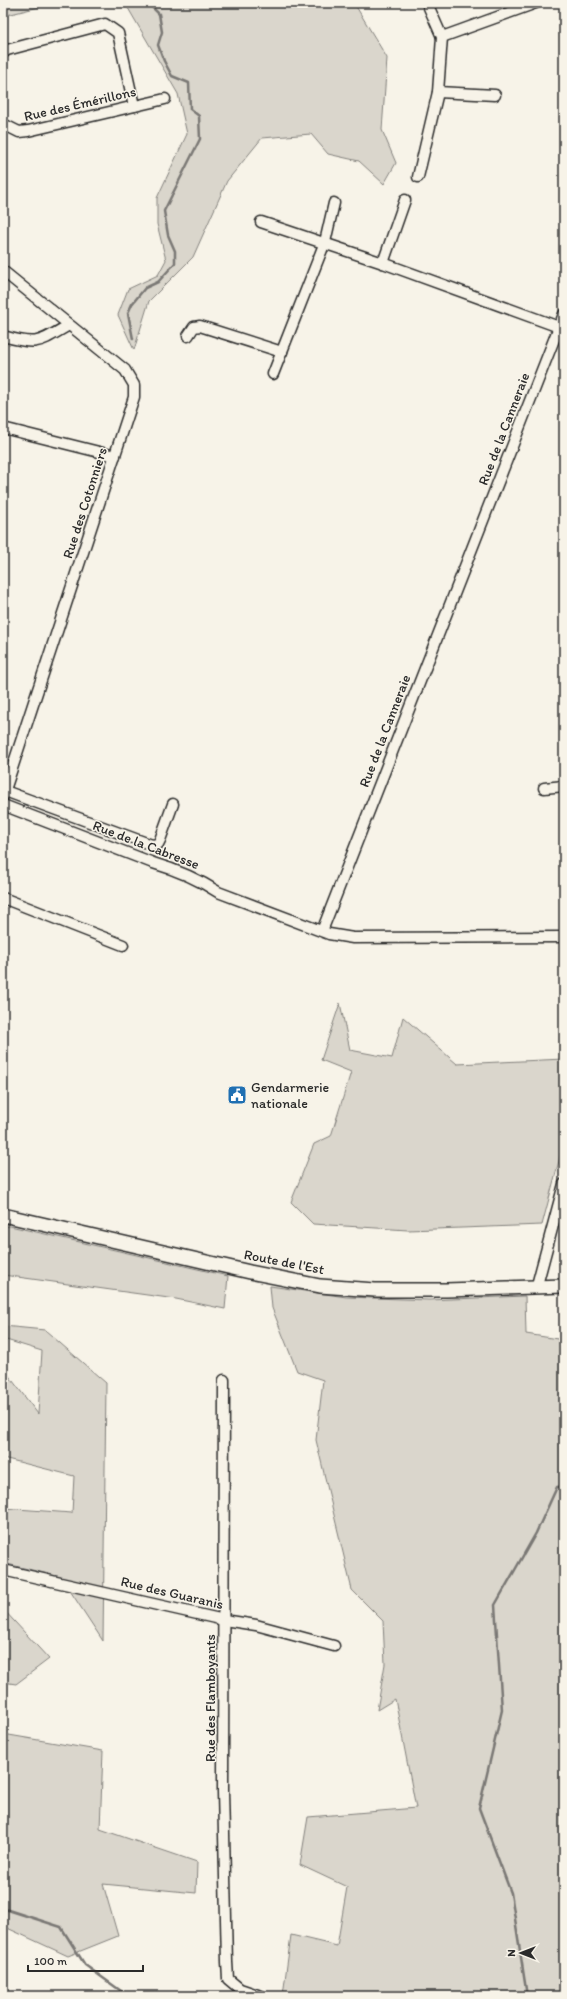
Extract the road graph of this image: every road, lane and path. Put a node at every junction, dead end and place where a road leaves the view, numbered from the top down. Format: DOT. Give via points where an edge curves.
graph roads {
  1 [pos="426,3"];
  2 [pos="536,3"];
  3 [pos="442,37"];
  4 [pos="3,53"];
  5 [pos="438,92"];
  6 [pos="496,95"];
  7 [pos="165,99"];
  8 [pos="134,106"];
  9 [pos="3,124"];
  10 [pos="418,177"];
  11 [pos="405,200"];
  12 [pos="334,203"];
  13 [pos="261,222"];
  14 [pos="324,242"];
  15 [pos="383,263"];
  16 [pos="3,271"];
  17 [pos="564,314"];
  18 [pos="69,325"];
  19 [pos="559,327"];
  20 [pos="3,336"];
  21 [pos="188,336"];
  22 [pos="282,352"];
  23 [pos="273,374"];
  24 [pos="3,428"];
  25 [pos="115,456"];
  26 [pos="564,786"];
  27 [pos="544,788"];
  28 [pos="4,794"];
  29 [pos="173,804"];
  30 [pos="3,805"];
  31 [pos="3,898"];
  32 [pos="322,931"];
  33 [pos="564,937"];
  34 [pos="123,945"];
  35 [pos="564,1184"];
  36 [pos="3,1215"];
  37 [pos="537,1286"];
  38 [pos="564,1286"];
  39 [pos="224,1380"];
  40 [pos="3,1570"];
  41 [pos="224,1620"];
  42 [pos="334,1646"];
  43 [pos="261,1996"];
  1 -- 3 [label="street"];
  2 -- 3 [label="street"];
  3 -- 5 [label="street"];
  4 -- 8 [label="street" via="105,24 118,33"];
  5 -- 6 [label="street"];
  5 -- 10 [label="street"];
  7 -- 8 [label="street, Rue des Émérillons"];
  8 -- 9 [label="street, Rue des Émérillons" via="28,131 19,132"];
  11 -- 15 [label="street"];
  12 -- 14 [label="street"];
  13 -- 14 [label="street"];
  14 -- 15 [label="street"];
  14 -- 22 [label="street"];
  15 -- 19 [label="street"];
  16 -- 18 [label="street, Rue des Cotonniers"];
  17 -- 19 [label="street, Rue de la Canneraie"];
  18 -- 20 [label="street" via="37,343"];
  18 -- 25 [label="street, Rue des Cotonniers" via="125,370 134,385 134,397"];
  19 -- 32 [label="street, Rue de la Canneraie"];
  21 -- 22 [label="street" via="194,327 200,326"];
  22 -- 23 [label="street"];
  24 -- 25 [label="street"];
  25 -- 28 [label="street, Rue des Cotonniers"];
  26 -- 27 [label="street"];
  28 -- 29 [label="street" via="152,845 158,844"];
  30 -- 32 [label="street, Rue de la Cabresse" via="177,870 218,892"];
  31 -- 34 [label="street"];
  32 -- 33 [label="street" via="353,938"];
  35 -- 37 [label="street"];
  36 -- 37 [label="main road, Route de l'Est" via="320,1286 375,1290"];
  37 -- 38 [label="main road, Route de l'Est"];
  39 -- 41 [label="street, Rue des Flamboyants"];
  40 -- 41 [label="street, Rue des Guaranis"];
  41 -- 42 [label="street, Rue des Guaranis" via="256,1625"];
  41 -- 43 [label="street, Rue des Flamboyants" via="223,1791 228,1978 240,1989"];
}
